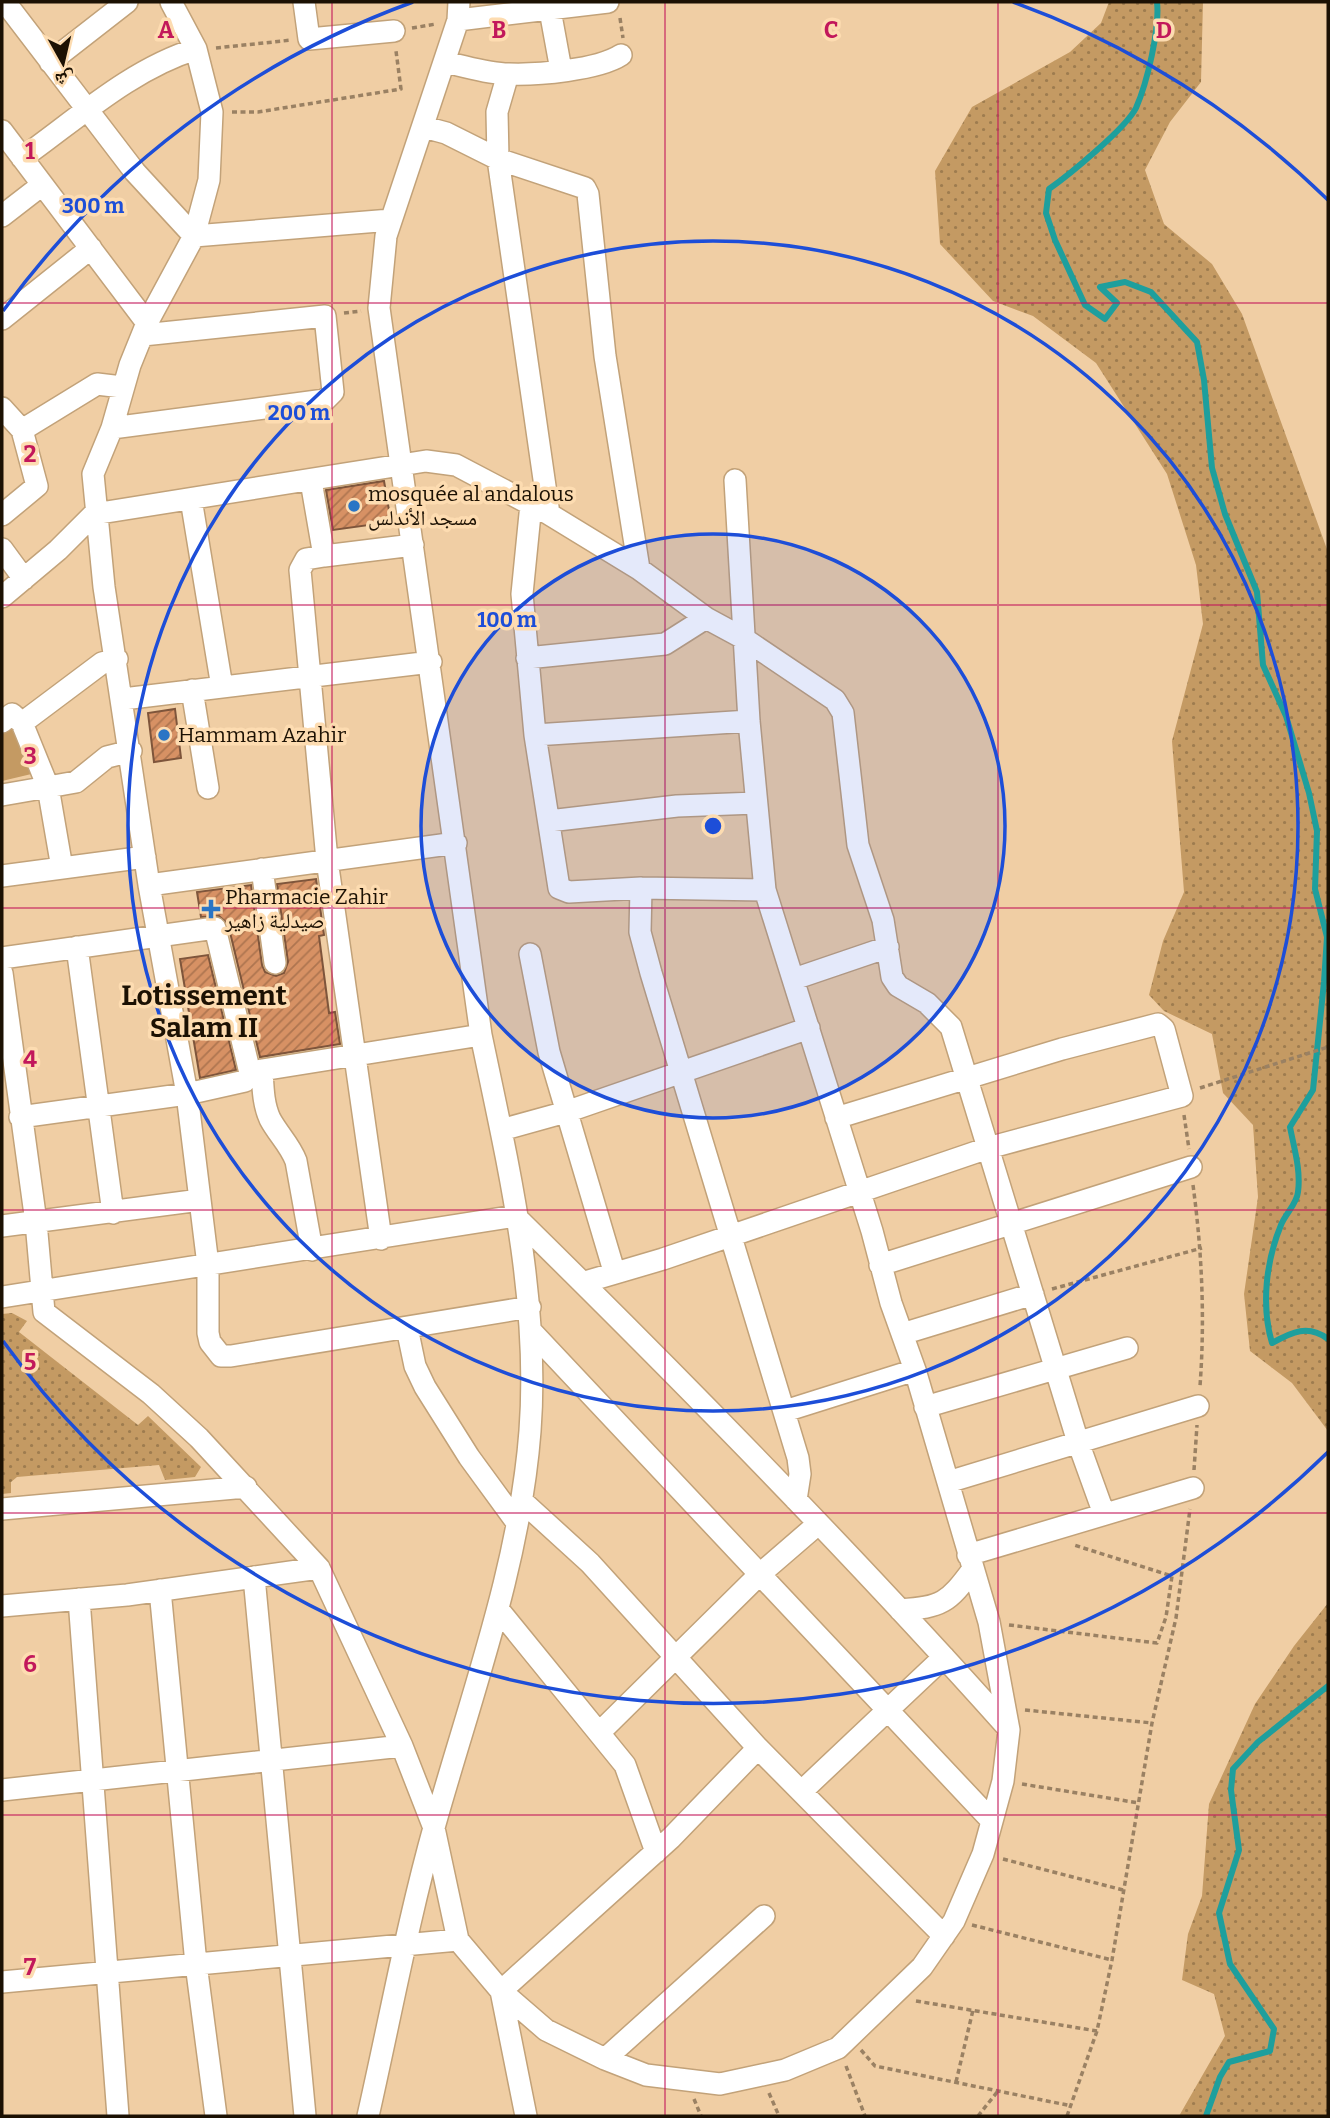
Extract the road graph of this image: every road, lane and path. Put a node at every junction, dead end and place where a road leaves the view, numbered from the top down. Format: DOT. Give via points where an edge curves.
graph roads {
  1 [pos="127,2"];
  2 [pos="171,2"];
  3 [pos="304,2"];
  4 [pos="8,3"];
  5 [pos="613,7"];
  6 [pos="550,10"];
  7 [pos="458,11"];
  8 [pos="394,31"];
  9 [pos="309,38"];
  10 [pos="196,50"];
  11 [pos="621,55"];
  12 [pos="50,62"];
  13 [pos="444,62"];
  14 [pos="561,70"];
  15 [pos="508,74"];
  16 [pos="87,110"];
  17 [pos="212,112"];
  18 [pos="424,127"];
  19 [pos="2,131"];
  20 [pos="22,158"];
  21 [pos="499,159"];
  22 [pos="42,185"];
  23 [pos="2,216"];
  24 [pos="391,220"];
  25 [pos="194,236"];
  26 [pos="91,248"];
  27 [pos="379,309"];
  28 [pos="325,316"];
  29 [pos="2,319"];
  30 [pos="145,329"];
  31 [pos="122,387"];
  32 [pos="2,408"];
  33 [pos="112,428"];
  34 [pos="22,430"];
  35 [pos="400,466"];
  36 [pos="735,480"];
  37 [pos="311,481"];
  38 [pos="191,499"];
  39 [pos="540,509"];
  40 [pos="94,514"];
  41 [pos="2,515"];
  42 [pos="413,545"];
  43 [pos="2,549"];
  44 [pos="324,556"];
  45 [pos="639,569"];
  46 [pos="24,579"];
  47 [pos="2,597"];
  48 [pos="706,618"];
  49 [pos="743,638"];
  50 [pos="527,658"];
  51 [pos="117,659"];
  52 [pos="431,663"];
  53 [pos="311,677"];
  54 [pos="222,687"];
  55 [pos="192,690"];
  56 [pos="123,699"];
  57 [pos="749,721"];
  58 [pos="12,722"];
  59 [pos="535,735"];
  60 [pos="131,751"];
  61 [pos="48,787"];
  62 [pos="208,788"];
  63 [pos="2,795"];
  64 [pos="755,803"];
  65 [pos="549,821"];
  66 [pos="456,843"];
  67 [pos="145,857"];
  68 [pos="327,860"];
  69 [pos="62,868"];
  70 [pos="262,869"];
  71 [pos="2,876"];
  72 [pos="149,884"];
  73 [pos="640,888"];
  74 [pos="765,890"];
  75 [pos="158,936"];
  76 [pos="76,947"];
  77 [pos="888,947"];
  78 [pos="530,954"];
  79 [pos="2,958"];
  80 [pos="275,963"];
  81 [pos="2,973"];
  82 [pos="794,979"];
  83 [pos="809,1028"];
  84 [pos="481,1035"];
  85 [pos="1328,1047"];
  86 [pos="355,1054"];
  87 [pos="256,1072"];
  88 [pos="682,1072"];
  89 [pos="967,1078"];
  90 [pos="1222,1079"];
  91 [pos="187,1094"];
  92 [pos="1182,1096"];
  93 [pos="96,1108"];
  94 [pos="566,1112"];
  95 [pos="20,1117"];
  96 [pos="836,1118"];
  97 [pos="501,1130"];
  98 [pos="988,1148"];
  99 [pos="1191,1167"];
  100 [pos="858,1192"];
  101 [pos="200,1200"];
  102 [pos="113,1213"];
  103 [pos="514,1216"];
  104 [pos="36,1222"];
  105 [pos="1011,1223"];
  106 [pos="2,1226"];
  107 [pos="731,1233"];
  108 [pos="381,1239"];
  109 [pos="1202,1248"];
  110 [pos="312,1250"];
  111 [pos="208,1265"];
  112 [pos="880,1265"];
  113 [pos="614,1271"];
  114 [pos="585,1282"];
  115 [pos="40,1290"];
  116 [pos="1033,1294"];
  117 [pos="2,1297"];
  118 [pos="530,1307"];
  119 [pos="407,1328"];
  120 [pos="531,1331"];
  121 [pos="902,1334"];
  122 [pos="1128,1348"];
  123 [pos="1056,1367"];
  124 [pos="915,1370"];
  125 [pos="1198,1406"];
  126 [pos="925,1407"];
  127 [pos="785,1411"];
  128 [pos="1078,1442"];
  129 [pos="947,1482"];
  130 [pos="246,1487"];
  131 [pos="1193,1488"];
  132 [pos="796,1500"];
  133 [pos="2,1509"];
  134 [pos="519,1511"];
  135 [pos="1104,1514"];
  136 [pos="818,1524"];
  137 [pos="1038,1533"];
  138 [pos="971,1562"];
  139 [pos="319,1568"];
  140 [pos="760,1574"];
  141 [pos="254,1577"];
  142 [pos="160,1590"];
  143 [pos="79,1599"];
  144 [pos="2,1606"];
  145 [pos="498,1608"];
  146 [pos="900,1610"];
  147 [pos="1166,1616"];
  148 [pos="1176,1618"];
  149 [pos="989,1622"];
  150 [pos="675,1655"];
  151 [pos="944,1657"];
  152 [pos="1005,1708"];
  153 [pos="887,1709"];
  154 [pos="1152,1723"];
  155 [pos="1009,1730"];
  156 [pos="600,1731"];
  157 [pos="402,1746"];
  158 [pos="758,1748"];
  159 [pos="272,1761"];
  160 [pos="177,1768"];
  161 [pos="92,1777"];
  162 [pos="1003,1781"];
  163 [pos="2,1790"];
  164 [pos="802,1791"];
  165 [pos="1139,1804"];
  166 [pos="992,1821"];
  167 [pos="434,1828"];
  168 [pos="656,1852"];
  169 [pos="983,1854"];
  170 [pos="1123,1890"];
  171 [pos="764,1916"];
  172 [pos="949,1928"];
  173 [pos="458,1940"];
  174 [pos="407,1945"];
  175 [pos="291,1955"];
  176 [pos="1112,1959"];
  177 [pos="196,1964"];
  178 [pos="106,1972"];
  179 [pos="2,1982"];
  180 [pos="501,1991"];
  181 [pos="893,1998"];
  182 [pos="973,2010"];
  183 [pos="1097,2031"];
  184 [pos="844,2042"];
  185 [pos="605,2059"];
  186 [pos="762,2077"];
  187 [pos="956,2082"];
  188 [pos="998,2091"];
  189 [pos="1072,2106"];
  190 [pos="118,2116"];
  191 [pos="216,2116"];
  192 [pos="305,2116"];
  193 [pos="368,2116"];
  194 [pos="526,2116"];
  195 [pos="779,2116"];
  196 [pos="865,2116"];
  197 [pos="978,2116"];
  198 [pos="1068,2116"];
  1 -- 12 [label="street"];
  2 -- 10 [label="street"];
  3 -- 9 [label="street"];
  4 -- 12 [label="street"];
  5 -- 6 [label="street"];
  5 -- 11 [label="path" via="624,45"];
  6 -- 7 [label="street"];
  6 -- 14 [label="street"];
  7 -- 8 [label="path"];
  7 -- 13 [label="street"];
  8 -- 9 [label="street"];
  8 -- 17 [label="path" via="401,89 258,112"];
  9 -- 10 [label="path"];
  10 -- 16 [label="street" via="166,58"];
  10 -- 17 [label="street"];
  11 -- 14 [label="street"];
  12 -- 16 [label="street"];
  13 -- 15 [label="street"];
  13 -- 18 [label="street"];
  14 -- 15 [label="street"];
  15 -- 21 [label="street" via="497,112"];
  16 -- 20 [label="street"];
  16 -- 25 [label="street" via="135,172"];
  17 -- 25 [label="street" via="209,180"];
  18 -- 21 [label="street"];
  18 -- 24 [label="street"];
  19 -- 20 [label="street"];
  20 -- 22 [label="street"];
  21 -- 39 [label="street"];
  21 -- 45 [label="street" via="585,188 588,194 605,356"];
  22 -- 23 [label="street"];
  22 -- 26 [label="street"];
  24 -- 25 [label="street"];
  24 -- 27 [label="street" via="380,264"];
  25 -- 30 [label="street"];
  26 -- 29 [label="street"];
  26 -- 30 [label="street"];
  27 -- 28 [label="path"];
  27 -- 35 [label="street"];
  28 -- 30 [label="street"];
  28 -- 33 [label="street" via="333,392 325,400"];
  30 -- 31 [label="street"];
  31 -- 33 [label="street"];
  31 -- 34 [label="street" via="97,384"];
  32 -- 34 [label="street"];
  33 -- 40 [label="street" via="93,474"];
  34 -- 41 [label="street" via="37,485"];
  35 -- 37 [label="street"];
  35 -- 39 [label="street" via="426,461 456,465"];
  35 -- 42 [label="street"];
  36 -- 49 [label="street"];
  37 -- 38 [label="street"];
  37 -- 44 [label="street"];
  38 -- 40 [label="street"];
  38 -- 54 [label="street"];
  39 -- 45 [label="street"];
  39 -- 50 [label="street" via="522,594"];
  40 -- 46 [label="street"];
  40 -- 51 [label="street"];
  42 -- 44 [label="street"];
  42 -- 52 [label="street"];
  43 -- 46 [label="street"];
  44 -- 53 [label="street" via="306,559 300,570"];
  45 -- 48 [label="street"];
  46 -- 47 [label="street"];
  48 -- 49 [label="street"];
  48 -- 50 [label="street" via="666,644"];
  49 -- 57 [label="street"];
  49 -- 77 [label="street" via="841,707 858,845"];
  50 -- 59 [label="street"];
  51 -- 56 [label="street"];
  51 -- 58 [label="street" via="103,663"];
  52 -- 53 [label="street"];
  52 -- 66 [label="street"];
  53 -- 54 [label="street"];
  53 -- 68 [label="street"];
  54 -- 55 [label="street"];
  55 -- 56 [label="street"];
  55 -- 62 [label="street"];
  56 -- 60 [label="street"];
  57 -- 59 [label="street"];
  57 -- 64 [label="street"];
  58 -- 61 [label="street"];
  59 -- 65 [label="street"];
  60 -- 61 [label="street" via="107,757 76,782"];
  60 -- 67 [label="street"];
  61 -- 63 [label="street"];
  61 -- 69 [label="street"];
  64 -- 65 [label="street" via="677,806"];
  64 -- 74 [label="street"];
  65 -- 73 [label="street" via="562,891"];
  66 -- 68 [label="street"];
  66 -- 84 [label="street"];
  67 -- 69 [label="street"];
  67 -- 72 [label="street"];
  68 -- 70 [label="street"];
  68 -- 86 [label="street"];
  69 -- 71 [label="street"];
  70 -- 72 [label="street"];
  70 -- 80 [label="street"];
  72 -- 75 [label="street"];
  73 -- 74 [label="street"];
  73 -- 88 [label="street" via="640,932"];
  74 -- 82 [label="street"];
  75 -- 76 [label="street"];
  75 -- 87 [label="street" via="215,928"];
  75 -- 91 [label="street"];
  76 -- 79 [label="street"];
  76 -- 93 [label="street"];
  77 -- 82 [label="street"];
  77 -- 89 [label="street" via="892,977 898,986 948,1021"];
  78 -- 94 [label="street"];
  81 -- 95 [label="street"];
  82 -- 83 [label="street"];
  83 -- 88 [label="street"];
  83 -- 96 [label="street"];
  84 -- 86 [label="street"];
  84 -- 97 [label="street"];
  85 -- 90 [label="path"];
  86 -- 87 [label="street"];
  86 -- 108 [label="street"];
  87 -- 91 [label="street" via="245,1081"];
  87 -- 110 [label="street" via="271,1120 296,1161"];
  88 -- 94 [label="street"];
  88 -- 107 [label="street"];
  89 -- 92 [label="street" via="1158,1024 1164,1029"];
  89 -- 96 [label="street"];
  89 -- 98 [label="street"];
  91 -- 93 [label="street"];
  91 -- 101 [label="street"];
  92 -- 98 [label="street"];
  92 -- 99 [label="path"];
  93 -- 95 [label="street"];
  93 -- 102 [label="street"];
  94 -- 97 [label="street"];
  94 -- 113 [label="street"];
  95 -- 104 [label="street"];
  96 -- 100 [label="street"];
  97 -- 103 [label="street"];
  98 -- 100 [label="street"];
  98 -- 105 [label="street"];
  99 -- 105 [label="street"];
  99 -- 109 [label="path"];
  100 -- 107 [label="street"];
  100 -- 112 [label="street"];
  101 -- 102 [label="street"];
  101 -- 111 [label="street"];
  102 -- 104 [label="street"];
  103 -- 108 [label="street"];
  103 -- 114 [label="street"];
  103 -- 118 [label="street"];
  104 -- 106 [label="street"];
  104 -- 115 [label="street"];
  105 -- 112 [label="street"];
  105 -- 116 [label="street"];
  107 -- 113 [label="street" via="663,1259"];
  107 -- 127 [label="street"];
  108 -- 110 [label="street"];
  109 -- 116 [label="path"];
  109 -- 125 [label="path" via="1204,1340"];
  110 -- 111 [label="street"];
  111 -- 115 [label="street"];
  111 -- 119 [label="street" via="208,1333 221,1356"];
  112 -- 121 [label="street"];
  113 -- 114 [label="street"];
  114 -- 132 [label="street"];
  115 -- 117 [label="street"];
  115 -- 130 [label="street" via="44,1312 151,1394"];
  116 -- 121 [label="street"];
  116 -- 123 [label="street"];
  118 -- 119 [label="street"];
  118 -- 120 [label="street"];
  119 -- 134 [label="street" via="425,1387 470,1457"];
  120 -- 134 [label="street" via="530,1429"];
  120 -- 140 [label="street"];
  121 -- 124 [label="street"];
  122 -- 123 [label="street"];
  123 -- 126 [label="street"];
  123 -- 128 [label="street"];
  124 -- 126 [label="street"];
  124 -- 127 [label="street"];
  125 -- 128 [label="street"];
  125 -- 131 [label="path"];
  126 -- 129 [label="street"];
  127 -- 132 [label="street" via="800,1474"];
  128 -- 129 [label="street"];
  128 -- 135 [label="street"];
  129 -- 138 [label="street"];
  130 -- 133 [label="street"];
  130 -- 139 [label="street"];
  131 -- 135 [label="street"];
  131 -- 148 [label="path"];
  132 -- 136 [label="street"];
  134 -- 145 [label="street"];
  134 -- 150 [label="street" via="590,1563"];
  135 -- 137 [label="street"];
  136 -- 140 [label="street"];
  136 -- 146 [label="street"];
  137 -- 138 [label="street"];
  137 -- 147 [label="path" via="1172,1576"];
  138 -- 146 [label="street" via="952,1598 929,1608"];
  138 -- 149 [label="street"];
  139 -- 141 [label="street"];
  139 -- 157 [label="street"];
  140 -- 150 [label="street"];
  140 -- 153 [label="street"];
  141 -- 142 [label="street"];
  141 -- 159 [label="street"];
  142 -- 143 [label="street"];
  142 -- 160 [label="street"];
  143 -- 144 [label="street"];
  143 -- 161 [label="street"];
  145 -- 156 [label="street"];
  145 -- 167 [label="street"];
  146 -- 151 [label="street"];
  147 -- 148 [label="path"];
  147 -- 149 [label="path" via="1157,1643"];
  148 -- 154 [label="path"];
  149 -- 152 [label="street"];
  150 -- 156 [label="street"];
  150 -- 158 [label="street"];
  151 -- 153 [label="street"];
  151 -- 155 [label="street"];
  152 -- 154 [label="path"];
  152 -- 155 [label="street"];
  153 -- 164 [label="street"];
  153 -- 166 [label="street"];
  154 -- 165 [label="path"];
  155 -- 162 [label="street"];
  156 -- 168 [label="street" via="625,1765"];
  157 -- 159 [label="street"];
  157 -- 167 [label="street"];
  158 -- 164 [label="street"];
  158 -- 168 [label="street"];
  159 -- 160 [label="street"];
  159 -- 175 [label="street"];
  160 -- 161 [label="street"];
  160 -- 177 [label="street"];
  161 -- 163 [label="street"];
  161 -- 178 [label="street"];
  162 -- 165 [label="path"];
  162 -- 166 [label="street"];
  164 -- 172 [label="street"];
  165 -- 170 [label="path"];
  166 -- 169 [label="street"];
  167 -- 173 [label="street"];
  167 -- 174 [label="street"];
  168 -- 180 [label="street"];
  169 -- 170 [label="path"];
  169 -- 172 [label="street"];
  170 -- 176 [label="path"];
  171 -- 185 [label="street"];
  172 -- 176 [label="path"];
  172 -- 181 [label="street"];
  173 -- 174 [label="street"];
  173 -- 180 [label="street"];
  174 -- 175 [label="street"];
  174 -- 193 [label="street"];
  175 -- 177 [label="street"];
  175 -- 192 [label="street"];
  176 -- 183 [label="path"];
  177 -- 178 [label="street"];
  177 -- 191 [label="street"];
  178 -- 179 [label="street"];
  178 -- 190 [label="street"];
  180 -- 185 [label="street" via="546,2030"];
  180 -- 194 [label="street"];
  181 -- 182 [label="path"];
  181 -- 184 [label="street"];
  182 -- 183 [label="path"];
  182 -- 187 [label="path"];
  183 -- 189 [label="path"];
  184 -- 186 [label="street"];
  184 -- 187 [label="path" via="875,2066"];
  184 -- 196 [label="path"];
  185 -- 186 [label="street" via="646,2075 686,2082 720,2084"];
  186 -- 195 [label="path"];
  187 -- 188 [label="path"];
  188 -- 189 [label="path"];
  188 -- 197 [label="path"];
  189 -- 198 [label="path"];
}
